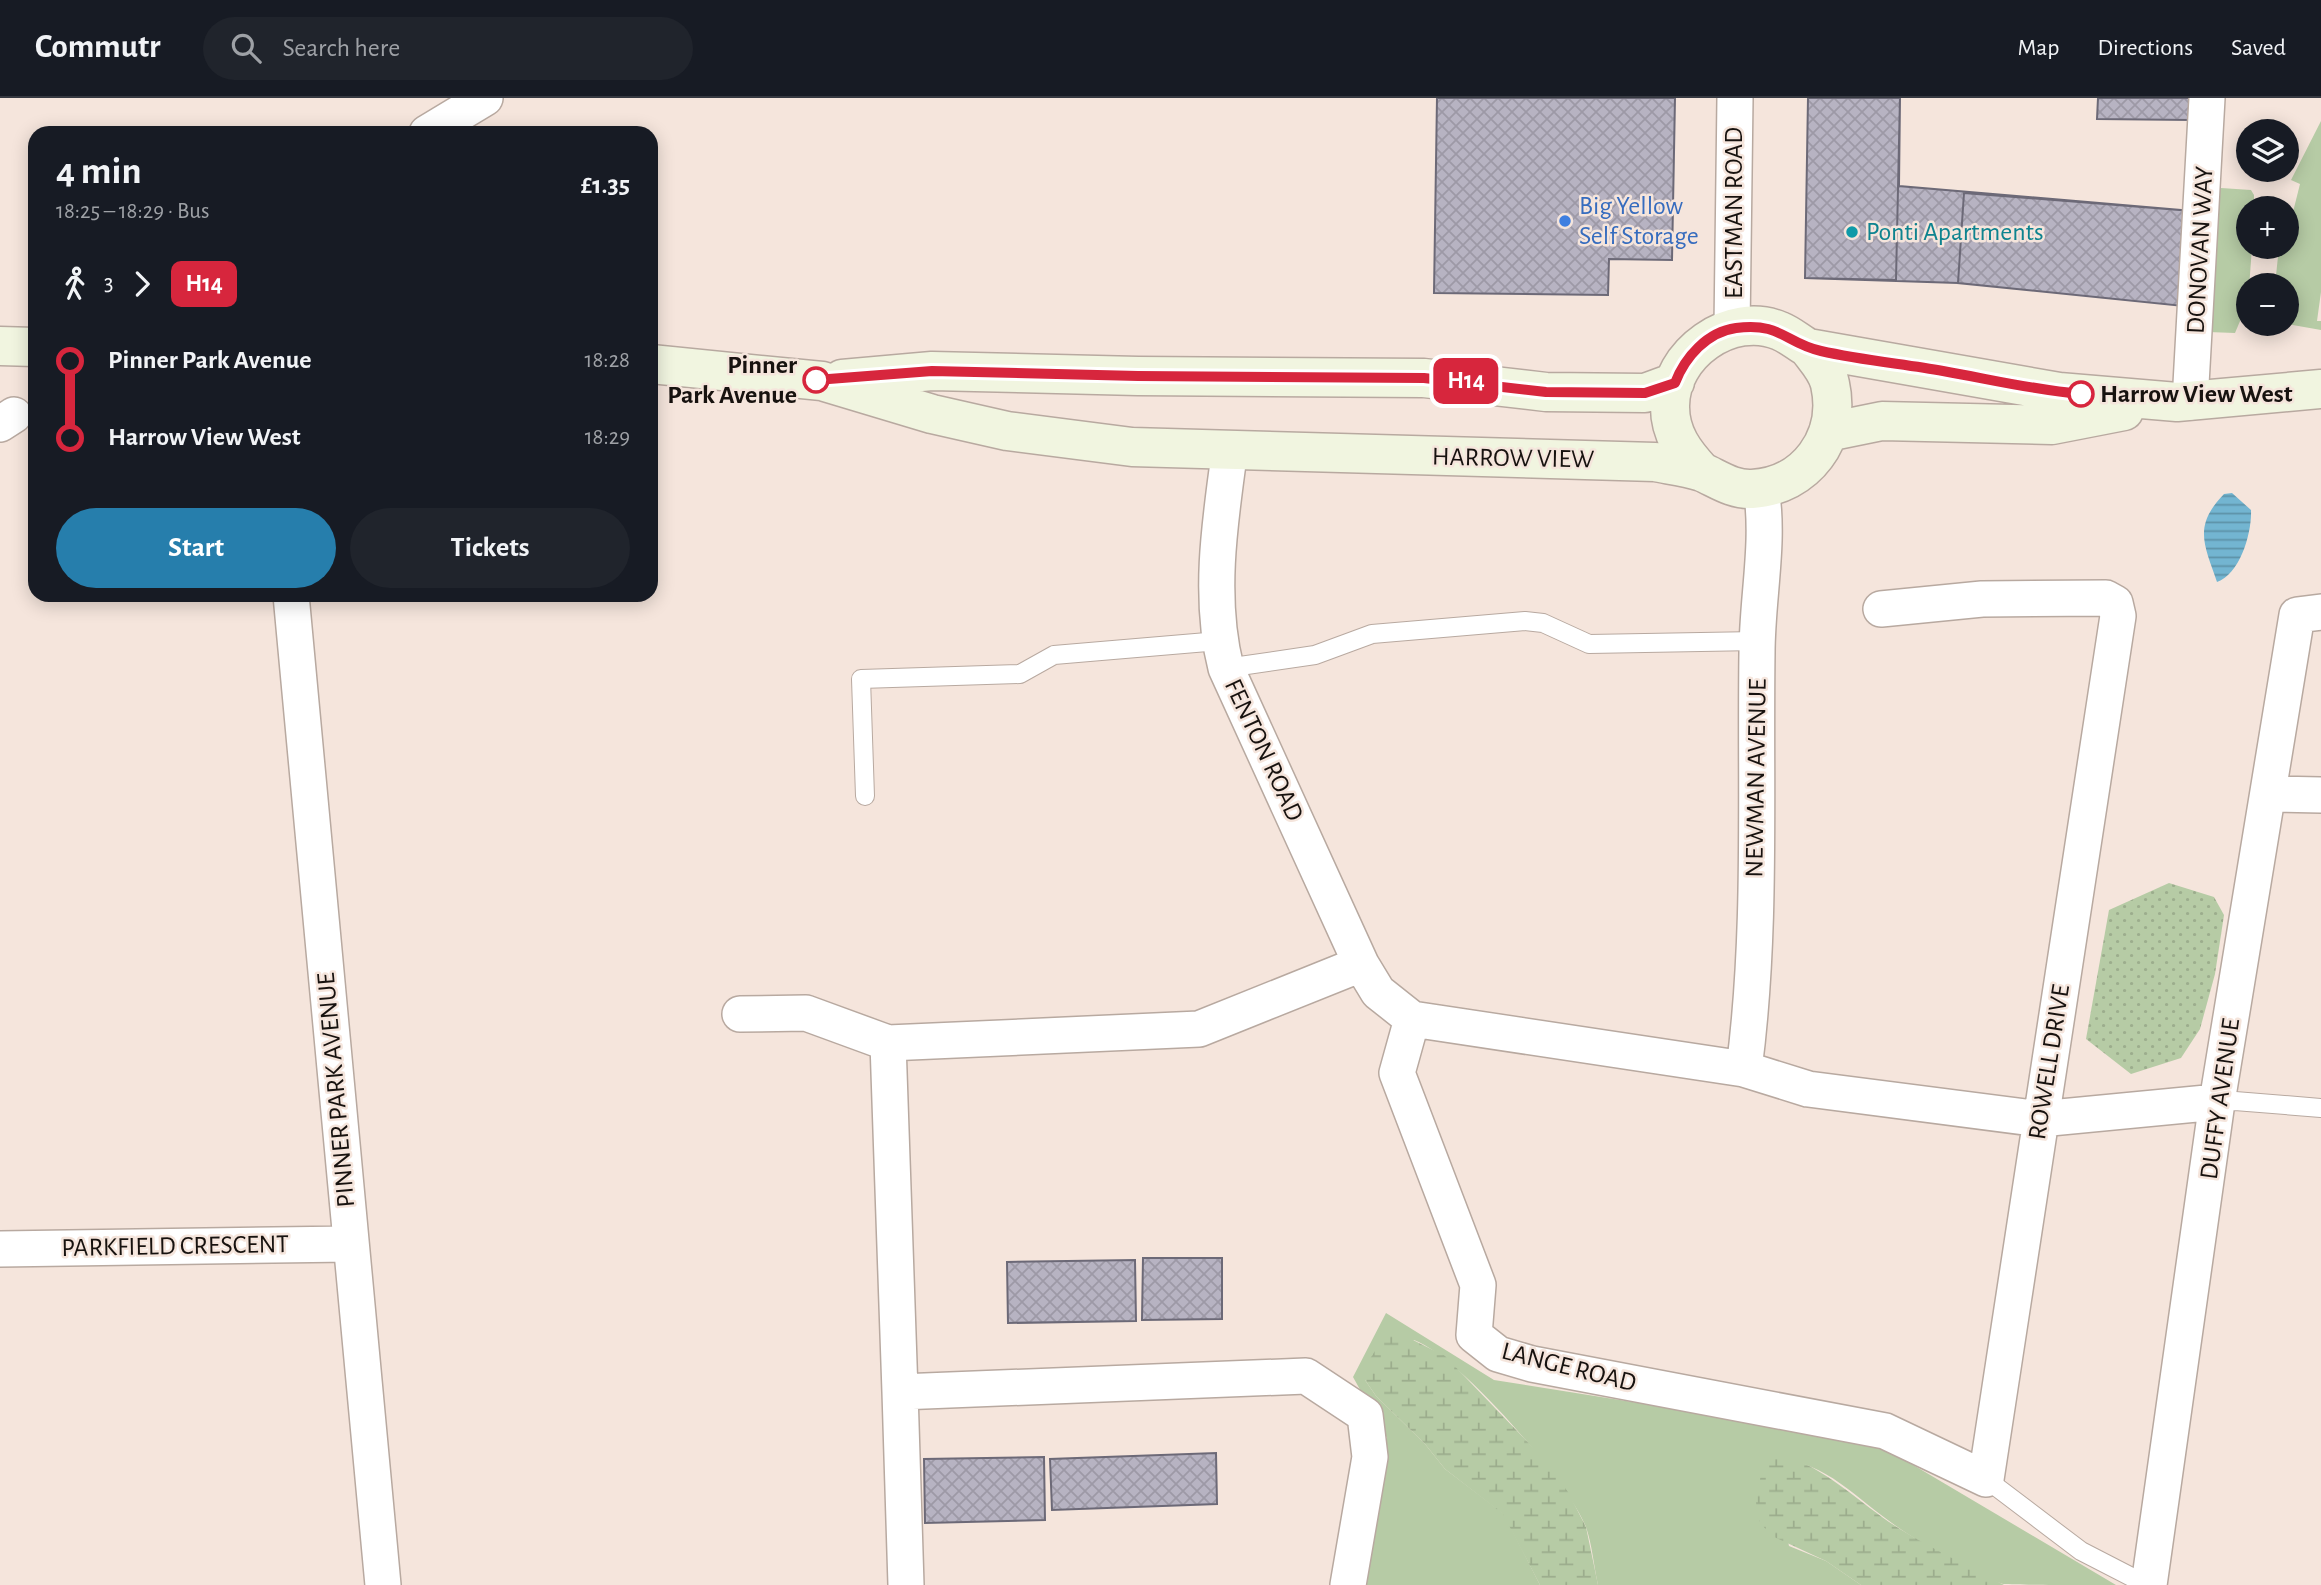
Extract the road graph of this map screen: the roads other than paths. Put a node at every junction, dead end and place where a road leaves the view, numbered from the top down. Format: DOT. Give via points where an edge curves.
graph roads {
  1 [pos="485,98"];
  2 [pos="1734,98"];
  3 [pos="2207,98"];
  4 [pos="439,126"];
  5 [pos="1732,328"];
  6 [pos="0,346"];
  7 [pos="28,347"];
  8 [pos="1808,348"];
  9 [pos="658,364"];
  10 [pos="822,381"];
  11 [pos="1675,383"];
  12 [pos="2321,389"];
  13 [pos="2184,402"];
  14 [pos="1828,432"];
  15 [pos="1230,449"];
  16 [pos="1702,472"];
  17 [pos="1761,488"];
  18 [pos="292,602"];
  19 [pos="1881,609"];
  20 [pos="2309,613"];
  21 [pos="1757,641"];
  22 [pos="1223,655"];
  23 [pos="2269,794"];
  24 [pos="2321,795"];
  25 [pos="865,796"];
  26 [pos="1362,964"];
  27 [pos="740,1014"];
  28 [pos="1412,1019"];
  29 [pos="888,1043"];
  30 [pos="1744,1069"];
  31 [pos="2217,1102"];
  32 [pos="2321,1108"];
  33 [pos="2040,1119"];
  34 [pos="350,1244"];
  35 [pos="0,1249"];
  36 [pos="900,1391"];
  37 [pos="1986,1479"];
  38 [pos="383,1585"];
  39 [pos="906,1585"];
  40 [pos="1348,1585"];
  41 [pos="2148,1585"];
  1 -- 4 [label="street"];
  2 -- 5 [label="street, EASTMAN ROAD"];
  3 -- 13 [label="street, DONOVAN WAY"];
  5 -- 8 [label="street" via="1779,330"];
  5 -- 11 [label="street" via="1701,344"];
  6 -- 7 [label="street"];
  8 -- 13 [label="street" via="2059,392"];
  8 -- 14 [label="street" via="1830,383"];
  9 -- 10 [label="street, HARROW VIEW"];
  10 -- 11 [label="street, HARROW VIEW" via="932,371 1424,378 1546,392 1645,393"];
  10 -- 15 [label="street, HARROW VIEW" via="1007,431 1132,447"];
  11 -- 16 [label="street" via="1669,405 1673,428 1684,453"];
  12 -- 13 [label="street"];
  13 -- 14 [label="street" via="2052,425 1882,421"];
  14 -- 17 [label="street, HARROW VIEW" via="1823,448 1800,473"];
  15 -- 16 [label="street, HARROW VIEW" via="1655,462"];
  15 -- 22 [label="street, FENTON ROAD" via="1219,530"];
  16 -- 17 [label="street, HARROW VIEW" via="1721,483"];
  17 -- 21 [label="street, NEWMAN AVENUE" via="1765,511"];
  18 -- 34 [label="street, PINNER PARK AVENUE"];
  19 -- 33 [label="street, ROWELL DRIVE" via="1982,599 2106,598 2115,603 2115,644"];
  20 -- 23 [label="street, DUFFY AVENUE"];
  21 -- 22 [label="lane" via="1589,644 1543,623 1525,621 1372,634 1315,654"];
  21 -- 30 [label="street, NEWMAN AVENUE" via="1753,1002"];
  22 -- 25 [label="lane" via="1054,655 1020,674 861,680"];
  22 -- 26 [label="street, FENTON ROAD"];
  23 -- 24 [label="street"];
  23 -- 31 [label="street, DUFFY AVENUE"];
  26 -- 28 [label="street, FENTON ROAD" via="1378,992"];
  26 -- 29 [label="street" via="1199,1029"];
  27 -- 29 [label="street" via="806,1013"];
  28 -- 30 [label="street"];
  28 -- 37 [label="street, LANGE ROAD" via="1397,1073 1478,1285 1474,1335 1498,1354 1532,1364 1885,1431"];
  29 -- 36 [label="street"];
  30 -- 33 [label="street" via="1808,1089"];
  31 -- 32 [label="lane"];
  31 -- 33 [label="street"];
  31 -- 41 [label="street, DUFFY AVENUE"];
  33 -- 37 [label="street, ROWELL DRIVE"];
  34 -- 35 [label="street, PARKFIELD CRESCENT"];
  34 -- 38 [label="street, PINNER PARK AVENUE"];
  36 -- 39 [label="street"];
  36 -- 40 [label="street" via="1306,1376 1365,1415 1370,1457"];
  37 -- 41 [label="lane" via="2081,1551"];
}
